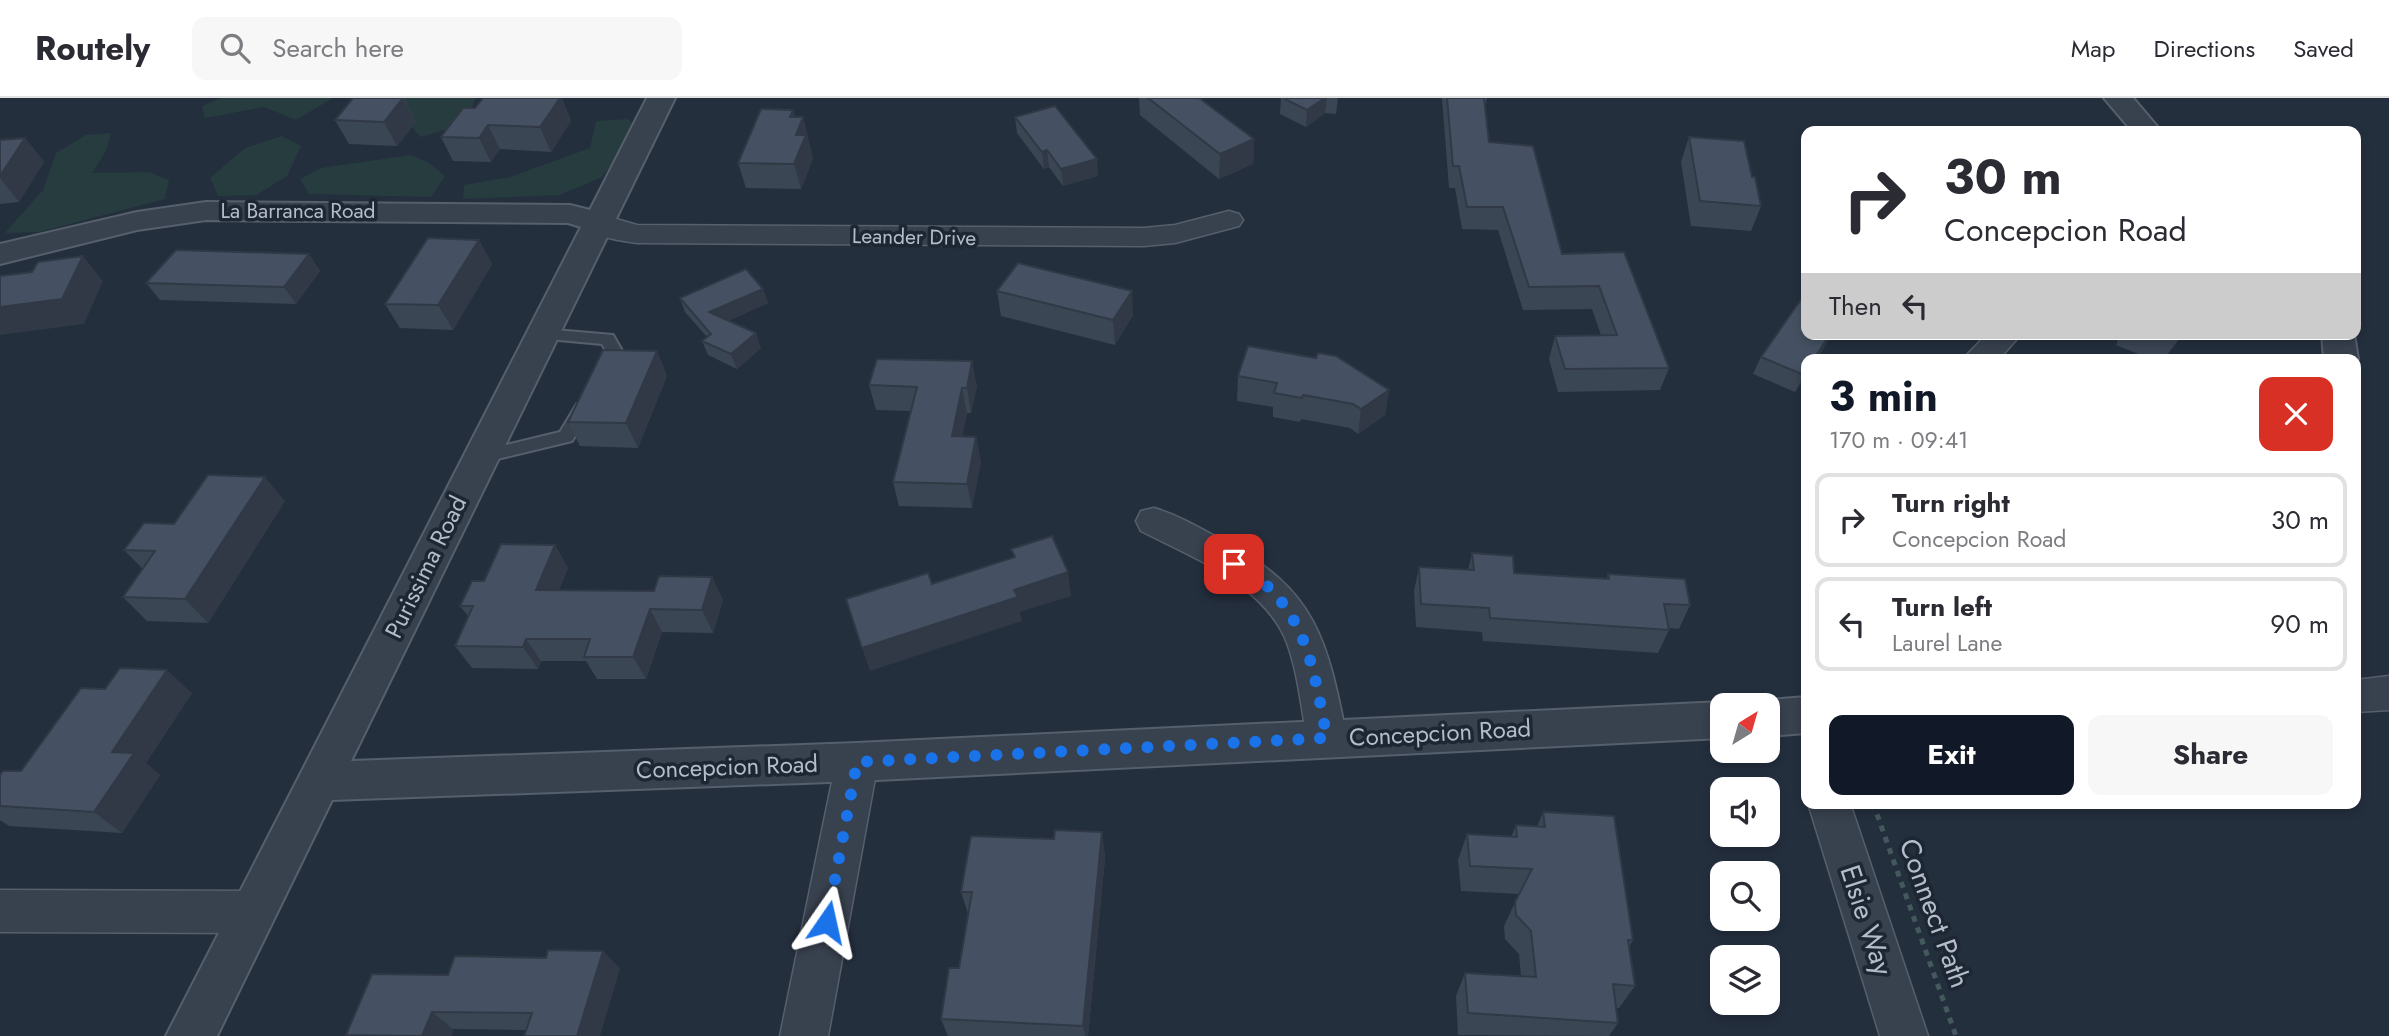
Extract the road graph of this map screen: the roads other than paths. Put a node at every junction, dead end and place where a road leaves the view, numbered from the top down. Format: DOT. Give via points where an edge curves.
graph roads {
  1 [pos="661,98"];
  2 [pos="2118,98"];
  3 [pos="2143,126"];
  4 [pos="1229,220"];
  5 [pos="599,223"];
  6 [pos="0,254"];
  7 [pos="543,334"];
  8 [pos="481,457"];
  9 [pos="1154,521"];
  10 [pos="2389,693"];
  11 [pos="2361,696"];
  12 [pos="1710,721"];
  13 [pos="1327,738"];
  14 [pos="857,762"];
  15 [pos="319,781"];
  16 [pos="1831,809"];
  17 [pos="0,911"];
  18 [pos="254,912"];
  19 [pos="191,1036"];
  20 [pos="804,1036"];
  21 [pos="1904,1036"];
  1 -- 5 [label="street, Purissima Road"];
  2 -- 3 [label="street"];
  4 -- 5 [label="street, Leander Drive" via="1175,234 1094,239 637,234"];
  5 -- 6 [label="street, La Barranca Road" via="570,214 206,211 137,221"];
  5 -- 7 [label="street, Purissima Road"];
  7 -- 8 [label="street, Purissima Road"];
  7 -- 8 [label="lane" via="607,339 616,354 566,437"];
  8 -- 15 [label="street, Purissima Road"];
  9 -- 13 [label="street" via="1266,585 1290,613 1305,642"];
  10 -- 11 [label="street"];
  12 -- 13 [label="street, Concepcion Road"];
  13 -- 14 [label="street, Concepcion Road"];
  14 -- 15 [label="street, Concepcion Road"];
  14 -- 20 [label="street"];
  15 -- 18 [label="street, Purissima Road"];
  16 -- 21 [label="street, Elsie Way"];
  17 -- 18 [label="street"];
  18 -- 19 [label="street, Purissima Road"];
}
